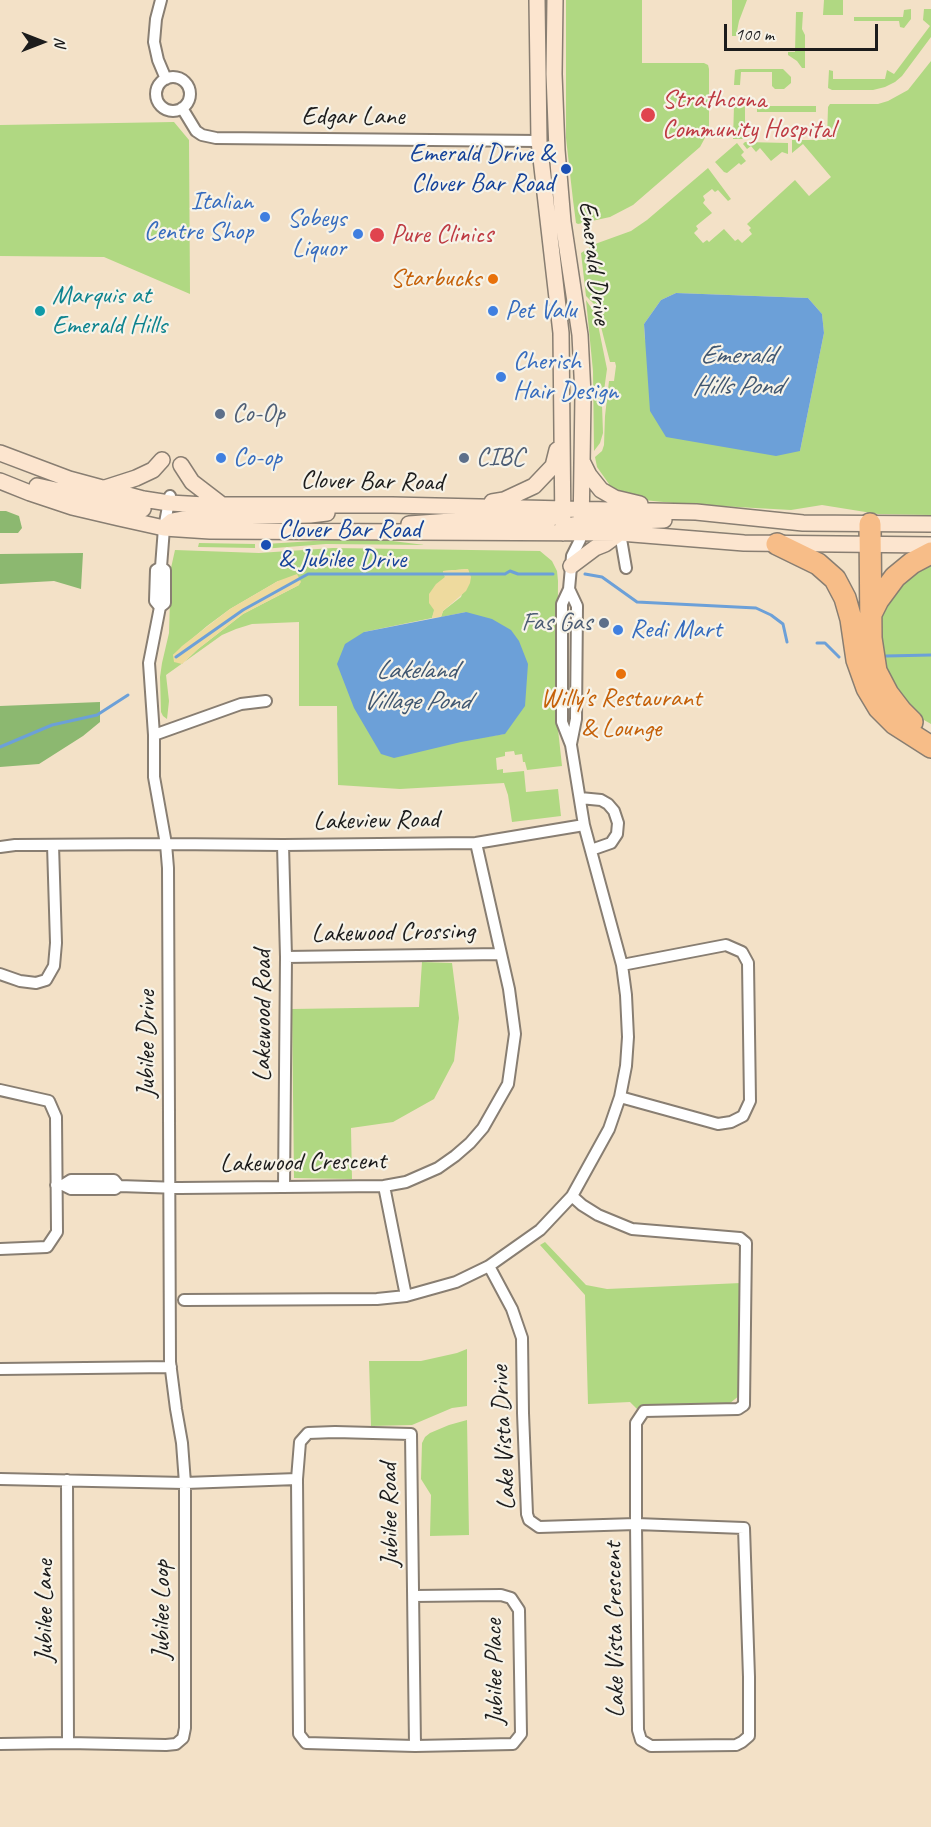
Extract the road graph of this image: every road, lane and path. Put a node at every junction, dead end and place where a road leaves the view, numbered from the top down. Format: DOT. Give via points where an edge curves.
graph roads {
  1 [pos="161,0"];
  2 [pos="537,0"];
  3 [pos="555,0"];
  4 [pos="166,79"];
  5 [pos="182,108"];
  6 [pos="539,141"];
  7 [pos="561,333"];
  8 [pos="561,435"];
  9 [pos="0,453"];
  10 [pos="582,459"];
  11 [pos="162,460"];
  12 [pos="181,465"];
  13 [pos="0,479"];
  14 [pos="105,488"];
  15 [pos="169,500"];
  16 [pos="222,505"];
  17 [pos="392,505"];
  18 [pos="469,507"];
  19 [pos="696,512"];
  20 [pos="573,520"];
  21 [pos="931,524"];
  22 [pos="164,528"];
  23 [pos="620,533"];
  24 [pos="863,534"];
  25 [pos="777,544"];
  26 [pos="931,545"];
  27 [pos="931,553"];
  28 [pos="572,561"];
  29 [pos="626,568"];
  30 [pos="569,590"];
  31 [pos="870,617"];
  32 [pos="856,646"];
  33 [pos="576,661"];
  34 [pos="562,662"];
  35 [pos="266,701"];
  36 [pos="931,732"];
  37 [pos="154,735"];
  38 [pos="571,745"];
  39 [pos="931,747"];
  40 [pos="580,798"];
  41 [pos="584,825"];
  42 [pos="476,843"];
  43 [pos="166,844"];
  44 [pos="53,845"];
  45 [pos="283,845"];
  46 [pos="0,847"];
  47 [pos="591,850"];
  48 [pos="501,954"];
  49 [pos="286,957"];
  50 [pos="622,965"];
  51 [pos="0,974"];
  52 [pos="0,1090"];
  53 [pos="620,1096"];
  54 [pos="60,1185"];
  55 [pos="384,1186"];
  56 [pos="284,1187"];
  57 [pos="170,1188"];
  58 [pos="572,1196"];
  59 [pos="0,1249"];
  60 [pos="489,1266"];
  61 [pos="406,1296"];
  62 [pos="184,1300"];
  63 [pos="171,1367"];
  64 [pos="0,1369"];
  65 [pos="0,1479"];
  66 [pos="297,1479"];
  67 [pos="67,1480"];
  68 [pos="185,1483"];
  69 [pos="636,1524"];
  70 [pos="414,1596"];
  71 [pos="68,1743"];
  72 [pos="306,1743"];
  73 [pos="0,1744"];
  74 [pos="415,1746"];
  1 -- 4 [label="street" via="154,42"];
  2 -- 6 [label="main road, Emerald Drive"];
  3 -- 10 [label="main road, Emerald Drive" via="557,150 580,335"];
  4 -- 5 [label="street" via="176,78 186,84 189,94"];
  4 -- 5 [label="street" via="156,92 158,103 166,110"];
  5 -- 6 [label="street, Edgar Lane" via="196,131 216,138"];
  6 -- 7 [label="main road, Emerald Drive"];
  7 -- 8 [label="main road, Emerald Drive"];
  7 -- 20 [label="main road" via="572,408"];
  8 -- 18 [label="main road" via="553,466 534,486 504,500"];
  8 -- 20 [label="main road, Emerald Drive"];
  9 -- 14 [label="main road, Clover Bar Road"];
  10 -- 19 [label="main road" via="595,483 615,498"];
  10 -- 20 [label="main road, Emerald Drive"];
  11 -- 14 [label="main road" via="153,470"];
  12 -- 16 [label="main road" via="192,482"];
  13 -- 15 [label="main road" via="142,509 156,508"];
  13 -- 22 [label="main road, Clover Bar Road" via="72,507"];
  14 -- 15 [label="main road, Clover Bar Road" via="143,500"];
  15 -- 16 [label="main road, Clover Bar Road"];
  15 -- 22 [label="street"];
  16 -- 17 [label="main road, Clover Bar Road"];
  17 -- 18 [label="main road, Clover Bar Road"];
  17 -- 22 [label="main road" via="310,515 186,517"];
  18 -- 20 [label="main road, Clover Bar Road"];
  19 -- 20 [label="main road, Clover Bar Road"];
  19 -- 24 [label="main road, Clover Bar Road" via="803,523"];
  20 -- 22 [label="main road, Clover Bar Road" via="364,532"];
  20 -- 23 [label="main road, Clover Bar Road"];
  20 -- 28 [label="street"];
  20 -- 28 [label="street"];
  21 -- 24 [label="main road, Clover Bar Road"];
  22 -- 37 [label="street, Jubilee Drive" via="161,567 165,570 165,603 160,607 149,663"];
  23 -- 25 [label="main road, Clover Bar Road"];
  23 -- 28 [label="main road"];
  23 -- 29 [label="street"];
  24 -- 25 [label="main road, Clover Bar Road"];
  24 -- 26 [label="main road, Clover Bar Road"];
  24 -- 31 [label="highway"];
  24 -- 32 [label="highway"];
  25 -- 32 [label="highway" via="818,564 835,579 845,598"];
  27 -- 31 [label="highway" via="895,577"];
  28 -- 30 [label="street"];
  30 -- 33 [label="street" via="577,606"];
  30 -- 34 [label="street" via="562,604"];
  31 -- 36 [label="highway" via="876,671 888,694 912,722"];
  32 -- 39 [label="highway" via="867,688 879,708 895,724"];
  33 -- 34 [label="street"];
  33 -- 38 [label="street" via="576,719"];
  34 -- 38 [label="street" via="562,722"];
  35 -- 37 [label="street" via="241,704"];
  37 -- 43 [label="street, Jubilee Drive" via="154,777"];
  38 -- 40 [label="street"];
  40 -- 41 [label="street"];
  40 -- 47 [label="street" via="608,804 618,823 611,843"];
  41 -- 42 [label="street, Lakeview Road"];
  41 -- 47 [label="street"];
  42 -- 45 [label="street, Lakeview Road"];
  42 -- 48 [label="street, Lakewood Crescent"];
  43 -- 44 [label="street, Lakeview Road"];
  43 -- 45 [label="street, Lakeview Road"];
  43 -- 57 [label="street, Jubilee Drive"];
  44 -- 46 [label="street, Lakeview Road"];
  44 -- 51 [label="street" via="54,966 46,980 36,982"];
  45 -- 49 [label="street, Lakewood Road"];
  47 -- 50 [label="street"];
  48 -- 49 [label="street, Lakewood Crossing"];
  48 -- 55 [label="street, Lakewood Crescent" via="515,1034 507,1084 483,1128 470,1143 438,1168 406,1182"];
  49 -- 56 [label="street, Lakewood Road"];
  50 -- 53 [label="street" via="628,1037"];
  50 -- 53 [label="street" via="726,945 742,952 748,963 750,1101 743,1116 718,1124"];
  52 -- 54 [label="street" via="49,1101 56,1117"];
  53 -- 58 [label="street" via="609,1130"];
  54 -- 57 [label="street, Lakewood Crescent" via="71,1180 114,1180 119,1186"];
  54 -- 59 [label="street" via="57,1232 47,1248"];
  55 -- 56 [label="street, Lakewood Crescent"];
  55 -- 61 [label="street"];
  56 -- 57 [label="street, Lakewood Crescent"];
  57 -- 63 [label="street, Jubilee Drive"];
  58 -- 60 [label="street" via="540,1230"];
  58 -- 69 [label="street" via="598,1215 632,1229 740,1238 746,1243 744,1405 738,1409 644,1411 636,1423"];
  60 -- 61 [label="street" via="456,1282"];
  60 -- 69 [label="street, Lake Vista Drive" via="522,1338 529,1520 539,1527"];
  61 -- 62 [label="street"];
  63 -- 64 [label="street"];
  63 -- 68 [label="street, Jubilee Drive"];
  65 -- 67 [label="street"];
  66 -- 68 [label="street"];
  66 -- 70 [label="street, Jubilee Road" via="300,1442 308,1433 411,1434"];
  66 -- 72 [label="street, Jubilee Road" via="299,1734"];
  67 -- 68 [label="street"];
  67 -- 71 [label="street, Jubilee Lane"];
  68 -- 71 [label="street, Jubilee Loop" via="183,1738 166,1745"];
  69 -- 69 [label="street, Lake Vista Crescent" via="641,1740 651,1746 736,1745 749,1736 744,1528"];
  70 -- 74 [label="street, Jubilee Road"];
  70 -- 74 [label="street, Jubilee Place" via="512,1598 519,1610 522,1734 513,1744"];
  71 -- 73 [label="street, Jubilee Loop"];
  72 -- 74 [label="street, Jubilee Place"];
}
